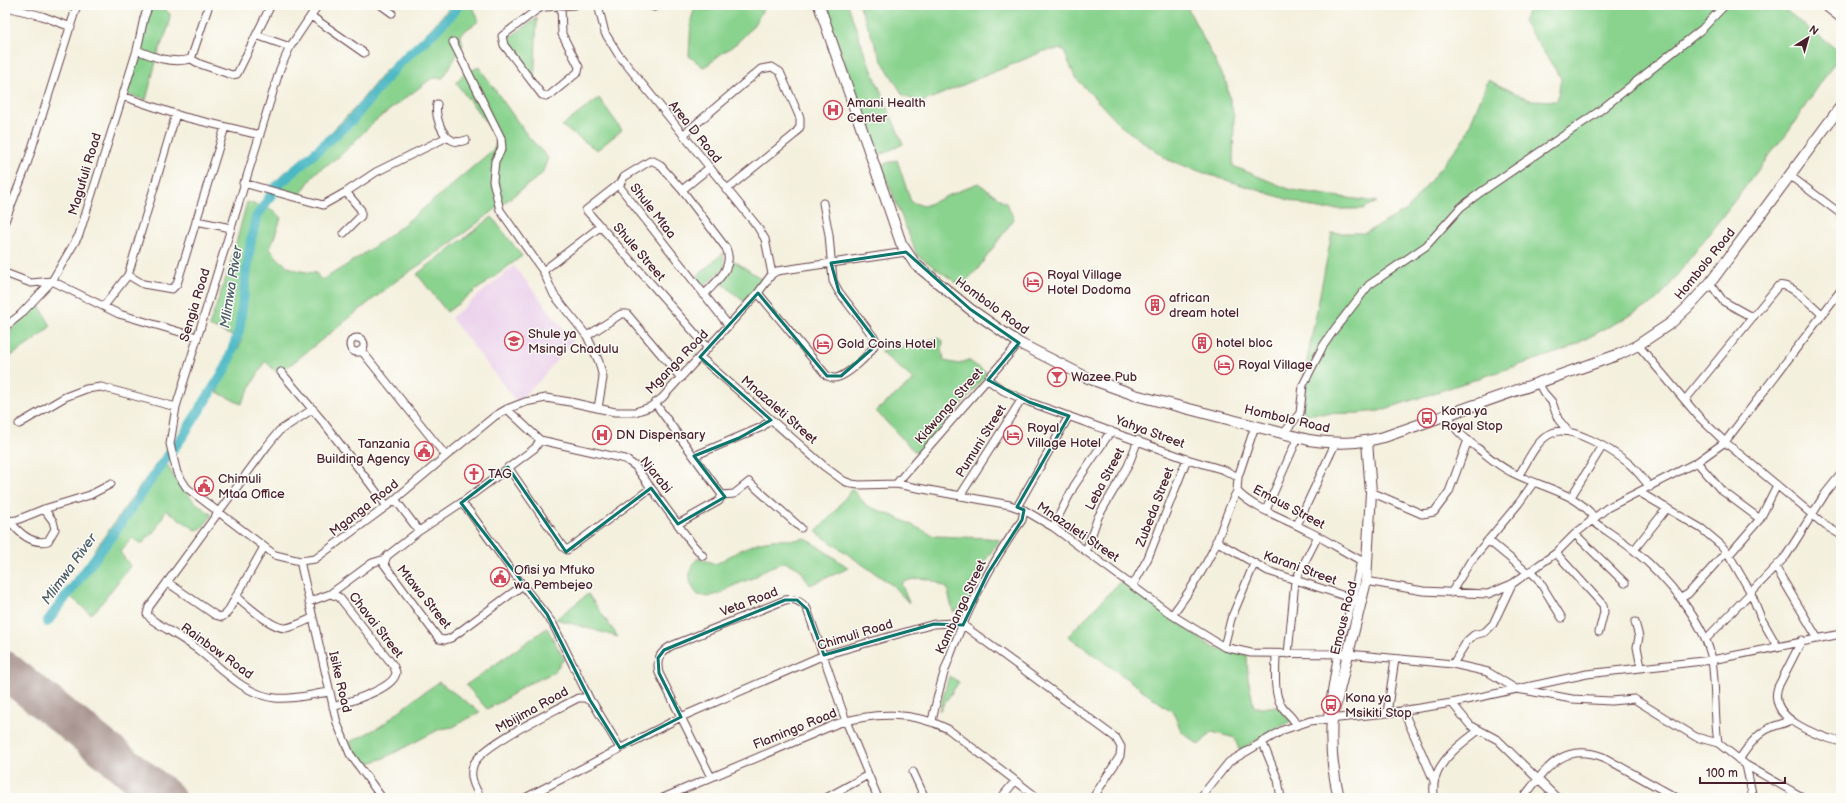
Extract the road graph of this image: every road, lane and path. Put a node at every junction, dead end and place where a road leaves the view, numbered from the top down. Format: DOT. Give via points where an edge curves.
graph roads {
  1 [pos="77,5"];
  2 [pos="149,5"];
  3 [pos="208,5"];
  4 [pos="271,5"];
  5 [pos="318,5"];
  6 [pos="381,5"];
  7 [pos="575,5"];
  8 [pos="598,5"];
  9 [pos="819,5"];
  10 [pos="1725,5"];
  11 [pos="1823,5"];
  12 [pos="561,6"];
  13 [pos="6,9"];
  14 [pos="392,13"];
  15 [pos="311,16"];
  16 [pos="1841,19"];
  17 [pos="71,27"];
  18 [pos="256,35"];
  19 [pos="453,42"];
  20 [pos="290,47"];
  21 [pos="137,50"];
  22 [pos="364,53"];
  23 [pos="190,59"];
  24 [pos="122,96"];
  25 [pos="437,104"];
  26 [pos="1841,106"];
  27 [pos="176,114"];
  28 [pos="225,127"];
  29 [pos="260,135"];
  30 [pos="683,135"];
  31 [pos="447,137"];
  32 [pos="466,140"];
  33 [pos="709,168"];
  34 [pos="1790,175"];
  35 [pos="244,183"];
  36 [pos="619,184"];
  37 [pos="682,190"];
  38 [pos="726,190"];
  39 [pos="346,192"];
  40 [pos="823,204"];
  41 [pos="1841,214"];
  42 [pos="5,221"];
  43 [pos="196,221"];
  44 [pos="601,226"];
  45 [pos="231,228"];
  46 [pos="344,233"];
  47 [pos="906,252"];
  48 [pos="831,263"];
  49 [pos="543,271"];
  50 [pos="5,273"];
  51 [pos="772,274"];
  52 [pos="128,275"];
  53 [pos="52,281"];
  54 [pos="1710,283"];
  55 [pos="1841,290"];
  56 [pos="758,293"];
  57 [pos="704,295"];
  58 [pos="104,306"];
  59 [pos="1822,314"];
  60 [pos="1754,316"];
  61 [pos="729,326"];
  62 [pos="5,327"];
  63 [pos="587,336"];
  64 [pos="197,337"];
  65 [pos="1019,343"];
  66 [pos="1638,345"];
  67 [pos="708,348"];
  68 [pos="361,350"];
  69 [pos="700,357"];
  70 [pos="281,372"];
  71 [pos="681,378"];
  72 [pos="988,380"];
  73 [pos="1539,384"];
  74 [pos="1022,399"];
  75 [pos="1685,400"];
  76 [pos="655,403"];
  77 [pos="176,407"];
  78 [pos="598,408"];
  79 [pos="312,409"];
  80 [pos="507,409"];
  81 [pos="1449,415"];
  82 [pos="1069,416"];
  83 [pos="770,420"];
  84 [pos="19,424"];
  85 [pos="1255,426"];
  86 [pos="1567,430"];
  87 [pos="1111,431"];
  88 [pos="1284,434"];
  89 [pos="1298,437"];
  90 [pos="540,440"];
  91 [pos="1138,440"];
  92 [pos="1468,440"];
  93 [pos="1367,442"];
  94 [pos="1725,442"];
  95 [pos="1335,444"];
  96 [pos="1602,447"];
  97 [pos="446,456"];
  98 [pos="694,456"];
  99 [pos="1187,459"];
  100 [pos="1697,462"];
  101 [pos="508,467"];
  102 [pos="1841,474"];
  103 [pos="1519,476"];
  104 [pos="1238,477"];
  105 [pos="1534,482"];
  106 [pos="111,484"];
  107 [pos="896,484"];
  108 [pos="1777,485"];
  109 [pos="652,488"];
  110 [pos="1650,488"];
  111 [pos="1237,491"];
  112 [pos="1371,492"];
  113 [pos="1639,492"];
  114 [pos="722,495"];
  115 [pos="960,496"];
  116 [pos="1571,497"];
  117 [pos="395,499"];
  118 [pos="461,503"];
  119 [pos="387,506"];
  120 [pos="1667,508"];
  121 [pos="44,509"];
  122 [pos="1021,509"];
  123 [pos="1266,510"];
  124 [pos="218,513"];
  125 [pos="1813,515"];
  126 [pos="1592,519"];
  127 [pos="1760,519"];
  128 [pos="7,521"];
  129 [pos="678,524"];
  130 [pos="1297,525"];
  131 [pos="1053,527"];
  132 [pos="801,528"];
  133 [pos="420,531"];
  134 [pos="1575,534"];
  135 [pos="1841,535"];
  136 [pos="1318,536"];
  137 [pos="1488,540"];
  138 [pos="1216,541"];
  139 [pos="264,547"];
  140 [pos="1634,550"];
  141 [pos="1086,551"];
  142 [pos="1556,554"];
  143 [pos="1728,554"];
  144 [pos="703,556"];
  145 [pos="385,559"];
  146 [pos="300,561"];
  147 [pos="1364,562"];
  148 [pos="1254,564"];
  149 [pos="1776,568"];
  150 [pos="1529,572"];
  151 [pos="1295,581"];
  152 [pos="1366,581"];
  153 [pos="167,582"];
  154 [pos="521,583"];
  155 [pos="1625,583"];
  156 [pos="1512,584"];
  157 [pos="1133,585"];
  158 [pos="1451,593"];
  159 [pos="1751,593"];
  160 [pos="330,594"];
  161 [pos="236,596"];
  162 [pos="1681,598"];
  163 [pos="1358,600"];
  164 [pos="309,602"];
  165 [pos="1172,615"];
  166 [pos="313,618"];
  167 [pos="1562,618"];
  168 [pos="1635,622"];
  169 [pos="963,625"];
  170 [pos="1599,632"];
  171 [pos="1841,634"];
  172 [pos="1706,639"];
  173 [pos="1818,639"];
  174 [pos="1802,640"];
  175 [pos="1777,646"];
  176 [pos="1224,647"];
  177 [pos="1276,654"];
  178 [pos="1288,654"];
  179 [pos="1343,654"];
  180 [pos="824,655"];
  181 [pos="1395,659"];
  182 [pos="1712,660"];
  183 [pos="1453,664"];
  184 [pos="1641,667"];
  185 [pos="1516,688"];
  186 [pos="330,692"];
  187 [pos="590,700"];
  188 [pos="1452,703"];
  189 [pos="333,707"];
  190 [pos="1403,710"];
  191 [pos="1387,713"];
  192 [pos="681,717"];
  193 [pos="1330,719"];
  194 [pos="1790,720"];
  195 [pos="846,721"];
  196 [pos="932,721"];
  197 [pos="1296,725"];
  198 [pos="1479,730"];
  199 [pos="1262,741"];
  200 [pos="1841,742"];
  201 [pos="1718,743"];
  202 [pos="620,748"];
  203 [pos="1739,760"];
  204 [pos="1746,765"];
  205 [pos="913,772"];
  206 [pos="1760,774"];
  207 [pos="868,775"];
  208 [pos="711,777"];
  209 [pos="1538,779"];
  210 [pos="1015,781"];
  211 [pos="1434,781"];
  212 [pos="1751,785"];
  213 [pos="673,796"];
  214 [pos="1202,797"];
  215 [pos="382,798"];
  216 [pos="480,798"];
  217 [pos="525,798"];
  218 [pos="663,798"];
  219 [pos="826,798"];
  220 [pos="878,798"];
  221 [pos="926,798"];
  222 [pos="1001,798"];
  223 [pos="1038,798"];
  224 [pos="1093,798"];
  225 [pos="1281,798"];
  226 [pos="1339,798"];
  227 [pos="1434,798"];
  228 [pos="1523,798"];
  229 [pos="1557,798"];
  230 [pos="1677,798"];
  231 [pos="1753,798"];
  232 [pos="1803,798"];
  1 -- 17 [label="street"];
  2 -- 21 [label="street, Magufuli Road"];
  3 -- 23 [label="street"];
  4 -- 18 [label="street"];
  5 -- 15 [label="street, Sengia Road"];
  6 -- 14 [label="street"];
  7 -- 12 [label="street"];
  8 -- 30 [label="street, Area D Road" via="605,33 618,54"];
  9 -- 47 [label="street, Hombolo Road"];
  10 -- 88 [label="street" via="1702,29 1604,107 1481,192 1462,207 1426,246 1369,285 1323,346 1304,385 1300,413"];
  11 -- 16 [label="street"];
  12 -- 12 [label="street" via="538,9 501,39 542,95 546,96 578,72 579,67 562,34"];
  13 -- 17 [label="street" via="42,16"];
  15 -- 20 [label="street, Sengia Road"];
  15 -- 22 [label="street"];
  17 -- 42 [label="street" via="26,167"];
  18 -- 20 [label="street"];
  18 -- 23 [label="street" via="235,75"];
  19 -- 49 [label="street" via="501,138 502,148 492,181 500,210"];
  20 -- 29 [label="street, Sengia Road" via="280,69"];
  21 -- 23 [label="street" via="160,59"];
  21 -- 24 [label="street, Magufuli Road"];
  24 -- 27 [label="street"];
  24 -- 53 [label="street, Magufuli Road" via="79,235"];
  25 -- 31 [label="street" via="436,118"];
  26 -- 34 [label="street, Hombolo Road"];
  27 -- 28 [label="street"];
  27 -- 52 [label="street"];
  28 -- 29 [label="street"];
  28 -- 43 [label="street"];
  29 -- 35 [label="street, Sengia Road"];
  30 -- 33 [label="street, Area D Road"];
  30 -- 38 [label="street" via="761,69 772,67 780,72 800,118 800,127 794,135"];
  31 -- 32 [label="street" via="456,142"];
  31 -- 39 [label="street" via="376,172"];
  33 -- 37 [label="street"];
  33 -- 38 [label="street, Area D Road"];
  34 -- 41 [label="street"];
  34 -- 54 [label="street, Hombolo Road"];
  35 -- 39 [label="street" via="323,205"];
  35 -- 45 [label="street, Sengia Road"];
  36 -- 37 [label="street, Shule Mtaa" via="624,177 653,161 659,164"];
  36 -- 44 [label="street" via="586,210"];
  36 -- 57 [label="street, Shule Mtaa" via="620,189"];
  37 -- 57 [label="street" via="726,248 730,258 726,269"];
  38 -- 51 [label="street, Area D Road" via="757,226 765,240"];
  39 -- 46 [label="street" via="361,210 361,216"];
  40 -- 48 [label="street"];
  43 -- 45 [label="street"];
  43 -- 52 [label="street" via="175,287 172,289 143,284"];
  44 -- 49 [label="street, Shule Street"];
  44 -- 67 [label="street, Shule Street"];
  45 -- 64 [label="street, Sengia Road"];
  47 -- 48 [label="street"];
  47 -- 65 [label="street, Hombolo Road" via="915,264 970,309"];
  48 -- 51 [label="street" via="777,270"];
  48 -- 56 [label="street" via="833,281 839,292 876,340 862,360 841,376 827,376"];
  49 -- 63 [label="street" via="554,294"];
  50 -- 53 [label="street" via="31,282"];
  51 -- 56 [label="street, Mganga Road"];
  52 -- 58 [label="street"];
  53 -- 58 [label="street"];
  53 -- 62 [label="street, Magufuli Road"];
  54 -- 60 [label="street" via="1723,301"];
  54 -- 66 [label="street, Hombolo Road" via="1671,323"];
  55 -- 59 [label="street"];
  56 -- 61 [label="street, Mganga Road"];
  57 -- 61 [label="street, Shule Mtaa"];
  58 -- 64 [label="street" via="119,314"];
  59 -- 60 [label="street" via="1797,292 1782,285 1773,291"];
  59 -- 94 [label="street"];
  60 -- 75 [label="street"];
  61 -- 67 [label="street, Mganga Road"];
  63 -- 71 [label="street" via="621,314 627,314"];
  63 -- 78 [label="street" via="599,362 602,378"];
  64 -- 77 [label="street, Sengia Road"];
  65 -- 72 [label="street, Kidwanga Street"];
  65 -- 85 [label="street, Hombolo Road" via="1088,378 1135,395"];
  66 -- 73 [label="street, Hombolo Road" via="1600,363"];
  66 -- 75 [label="street"];
  67 -- 69 [label="street, Mganga Road"];
  68 -- 97 [label="street"];
  69 -- 71 [label="street, Mganga Road"];
  69 -- 83 [label="street, Mnazaleti Street"];
  70 -- 79 [label="street"];
  71 -- 76 [label="street, Mganga Road"];
  72 -- 74 [label="street, Yahya Street"];
  72 -- 107 [label="street, Kidwanga Street"];
  73 -- 81 [label="street, Hombolo Road"];
  73 -- 86 [label="street"];
  74 -- 82 [label="street, Yahya Street"];
  74 -- 115 [label="street, Pumuni Street"];
  75 -- 94 [label="street"];
  76 -- 78 [label="street, Mganga Road" via="635,412 615,412"];
  76 -- 98 [label="street"];
  77 -- 84 [label="street" via="101,387 86,389 65,397"];
  77 -- 124 [label="street, Sengia Road" via="170,444 177,473 187,488"];
  78 -- 80 [label="street, Mganga Road" via="546,398"];
  79 -- 119 [label="street"];
  79 -- 124 [label="street, Rainbow Road" via="279,431"];
  80 -- 90 [label="street"];
  80 -- 97 [label="street, Mganga Road"];
  81 -- 92 [label="street" via="1458,434"];
  81 -- 93 [label="street, Hombolo Road"];
  82 -- 87 [label="street, Yahya Street"];
  82 -- 122 [label="street, Kambanga Street"];
  83 -- 98 [label="street" via="762,427"];
  83 -- 107 [label="street, Mnazaleti Street" via="844,481 860,485"];
  85 -- 88 [label="street, Hombolo Road"];
  85 -- 104 [label="street, Emaus Street"];
  86 -- 96 [label="street"];
  86 -- 103 [label="street" via="1554,432 1543,439"];
  87 -- 91 [label="street, Yahya Street"];
  87 -- 131 [label="street" via="1074,486"];
  88 -- 89 [label="street, Hombolo Road"];
  89 -- 95 [label="street, Hombolo Road"];
  89 -- 123 [label="street"];
  90 -- 101 [label="street, Mtawa Street" via="535,448"];
  90 -- 109 [label="street, Njarabi" via="625,459 636,466"];
  91 -- 99 [label="street, Yahya Street"];
  91 -- 141 [label="street, Leba Street" via="1128,466 1098,517"];
  92 -- 103 [label="street" via="1505,469"];
  92 -- 112 [label="street" via="1449,492 1434,512 1422,514"];
  93 -- 95 [label="street, Hombolo Road"];
  93 -- 112 [label="street, Emous Road"];
  94 -- 100 [label="street"];
  94 -- 108 [label="street"];
  95 -- 130 [label="street"];
  96 -- 110 [label="street" via="1627,462"];
  96 -- 116 [label="street"];
  97 -- 117 [label="street, Mganga Road"];
  98 -- 114 [label="street"];
  99 -- 104 [label="street, Yahya Street"];
  99 -- 157 [label="street, Zubeda Street" via="1148,558"];
  100 -- 110 [label="street"];
  100 -- 127 [label="street" via="1721,490"];
  101 -- 109 [label="street" via="567,550"];
  101 -- 118 [label="street, Mtawa Street"];
  102 -- 125 [label="street"];
  103 -- 105 [label="street"];
  104 -- 111 [label="street, Emaus Street"];
  105 -- 116 [label="street"];
  105 -- 137 [label="street"];
  106 -- 121 [label="street" via="98,492"];
  107 -- 115 [label="street, Mnazaleti Street"];
  108 -- 125 [label="street"];
  108 -- 127 [label="street"];
  109 -- 129 [label="street, Njarabi"];
  110 -- 113 [label="street"];
  111 -- 123 [label="street, Emaus Street"];
  111 -- 138 [label="street"];
  112 -- 147 [label="street, Emous Road"];
  113 -- 120 [label="street"];
  113 -- 126 [label="street" via="1623,498"];
  114 -- 129 [label="street" via="719,501"];
  114 -- 132 [label="street" via="734,494 749,482"];
  115 -- 122 [label="street, Mnazaleti Street"];
  116 -- 126 [label="street" via="1585,506"];
  117 -- 119 [label="street, Mganga Road"];
  117 -- 133 [label="street"];
  118 -- 133 [label="street, Mtawa Street"];
  118 -- 154 [label="street"];
  119 -- 146 [label="street, Mganga Road" via="315,559"];
  120 -- 140 [label="street"];
  120 -- 143 [label="street" via="1702,529"];
  121 -- 128 [label="street"];
  121 -- 128 [label="street" via="54,520 55,529 48,541 41,543 31,540"];
  122 -- 131 [label="street, Mnazaleti Street"];
  122 -- 169 [label="street, Kambanga Street" via="1022,520 988,574"];
  123 -- 130 [label="street, Emaus Street"];
  124 -- 139 [label="street, Sengia Road"];
  124 -- 153 [label="street, Rainbow Road"];
  125 -- 135 [label="street"];
  125 -- 149 [label="street"];
  126 -- 134 [label="street"];
  126 -- 140 [label="street"];
  127 -- 143 [label="street"];
  129 -- 144 [label="street, Njarabi"];
  130 -- 136 [label="street, Emaus Street"];
  131 -- 141 [label="street, Mnazaleti Street"];
  133 -- 145 [label="street, Mtawa Street"];
  134 -- 142 [label="street"];
  134 -- 155 [label="street"];
  136 -- 147 [label="street, Emaus Street"];
  136 -- 151 [label="street"];
  137 -- 150 [label="street"];
  137 -- 158 [label="street" via="1470,562"];
  138 -- 148 [label="street, Karani Street"];
  138 -- 165 [label="street" via="1188,594"];
  139 -- 146 [label="street, Sengia Road" via="275,555"];
  139 -- 161 [label="street"];
  140 -- 162 [label="street"];
  141 -- 157 [label="street, Mnazaleti Street"];
  142 -- 150 [label="street"];
  142 -- 170 [label="street" via="1603,605 1604,612"];
  143 -- 159 [label="street"];
  143 -- 162 [label="street"];
  145 -- 154 [label="street, Mtawa Street" via="386,568 440,639 445,640 519,588"];
  145 -- 160 [label="street" via="372,563"];
  146 -- 164 [label="street, Isike Road"];
  147 -- 152 [label="street, Emous Road"];
  147 -- 163 [label="street"];
  148 -- 151 [label="street, Karani Street"];
  148 -- 176 [label="street, Karani Street" via="1231,619"];
  149 -- 159 [label="street"];
  149 -- 173 [label="street"];
  150 -- 156 [label="street"];
  150 -- 167 [label="street" via="1538,579"];
  151 -- 163 [label="street, Karani Street"];
  151 -- 178 [label="street"];
  152 -- 158 [label="street"];
  152 -- 163 [label="street, Emous Road"];
  153 -- 161 [label="street" via="219,617 227,613"];
  153 -- 186 [label="street, Rainbow Road" via="149,607 148,616 201,652 240,684 254,692 274,698 293,698"];
  154 -- 187 [label="street" via="550,619"];
  156 -- 158 [label="street" via="1488,594"];
  156 -- 183 [label="street" via="1493,624 1485,632 1474,635 1467,641"];
  157 -- 165 [label="street, Mnazaleti Street"];
  159 -- 172 [label="street"];
  159 -- 175 [label="street" via="1761,618"];
  160 -- 164 [label="street, Chavai Street"];
  160 -- 189 [label="street, Chavai Street" via="339,597 396,672 393,680 377,690"];
  161 -- 166 [label="street" via="280,628"];
  162 -- 172 [label="street"];
  163 -- 179 [label="street, Emous Road"];
  164 -- 166 [label="street, Isike Road"];
  165 -- 176 [label="street, Mnazaleti Street"];
  166 -- 186 [label="street, Isike Road"];
  168 -- 184 [label="street"];
  169 -- 180 [label="street, Chimuli Road" via="934,624"];
  169 -- 196 [label="street, Kambanga Street" via="946,668"];
  169 -- 224 [label="street" via="1116,738 1121,747 1120,756"];
  171 -- 173 [label="street"];
  172 -- 182 [label="street"];
  173 -- 174 [label="street"];
  174 -- 175 [label="street"];
  174 -- 194 [label="street" via="1776,692 1777,703"];
  175 -- 182 [label="street"];
  176 -- 177 [label="street, Mnazaleti Street" via="1251,653"];
  177 -- 178 [label="street, Mnazaleti Street"];
  177 -- 197 [label="street" via="1277,697 1281,706 1294,718"];
  178 -- 179 [label="street, Mnazaleti Street"];
  179 -- 181 [label="street, Mnazaleti Street"];
  179 -- 193 [label="street, Emous Road"];
  180 -- 192 [label="street, Chimuli Road"];
  180 -- 192 [label="street, Veta Road" via="807,609 793,599 671,646 661,654 657,664"];
  180 -- 195 [label="street, Veta Road"];
  181 -- 183 [label="street, Mnazaleti Street"];
  181 -- 191 [label="street"];
  182 -- 184 [label="street"];
  182 -- 201 [label="street"];
  183 -- 185 [label="street, Mnazaleti Street" via="1488,672"];
  184 -- 185 [label="street" via="1587,674"];
  185 -- 188 [label="street"];
  185 -- 201 [label="street" via="1572,699 1634,699 1696,737"];
  186 -- 189 [label="street, Isike Road"];
  187 -- 202 [label="street, Mbijima Road"];
  187 -- 216 [label="street, Mbijima Road" via="578,698 483,752 472,767 472,780"];
  188 -- 190 [label="street"];
  188 -- 198 [label="street" via="1465,720"];
  189 -- 215 [label="street, Isike Road" via="350,754"];
  190 -- 191 [label="street"];
  190 -- 211 [label="street"];
  191 -- 193 [label="street"];
  192 -- 202 [label="street, Chimuli Road"];
  192 -- 208 [label="street, Veta Road"];
  193 -- 197 [label="street"];
  193 -- 226 [label="street, Emous Road"];
  194 -- 200 [label="street" via="1805,729"];
  194 -- 203 [label="street" via="1783,725 1767,729 1747,748"];
  195 -- 196 [label="street, Flamingo Road" via="893,714"];
  195 -- 207 [label="street, Veta Road"];
  195 -- 208 [label="street, Flamingo Road"];
  196 -- 210 [label="street, Flamingo Road" via="962,738"];
  197 -- 199 [label="street"];
  198 -- 209 [label="street" via="1498,740"];
  198 -- 211 [label="street" via="1450,755"];
  199 -- 214 [label="street" via="1228,762"];
  199 -- 225 [label="street" via="1278,780"];
  201 -- 203 [label="street"];
  202 -- 217 [label="street, Chimuli Road"];
  203 -- 204 [label="street"];
  204 -- 206 [label="street"];
  204 -- 212 [label="street"];
  205 -- 221 [label="street"];
  206 -- 212 [label="street"];
  206 -- 232 [label="street"];
  207 -- 219 [label="street"];
  207 -- 220 [label="street, Veta Road"];
  208 -- 213 [label="street, Flamingo Road"];
  209 -- 228 [label="street"];
  209 -- 229 [label="street"];
  209 -- 230 [label="street" via="1558,758 1581,752 1592,753"];
  210 -- 222 [label="street"];
  210 -- 223 [label="street, Flamingo Road"];
  211 -- 227 [label="street"];
  212 -- 231 [label="street"];
  213 -- 218 [label="street, Flamingo Road"];
}
